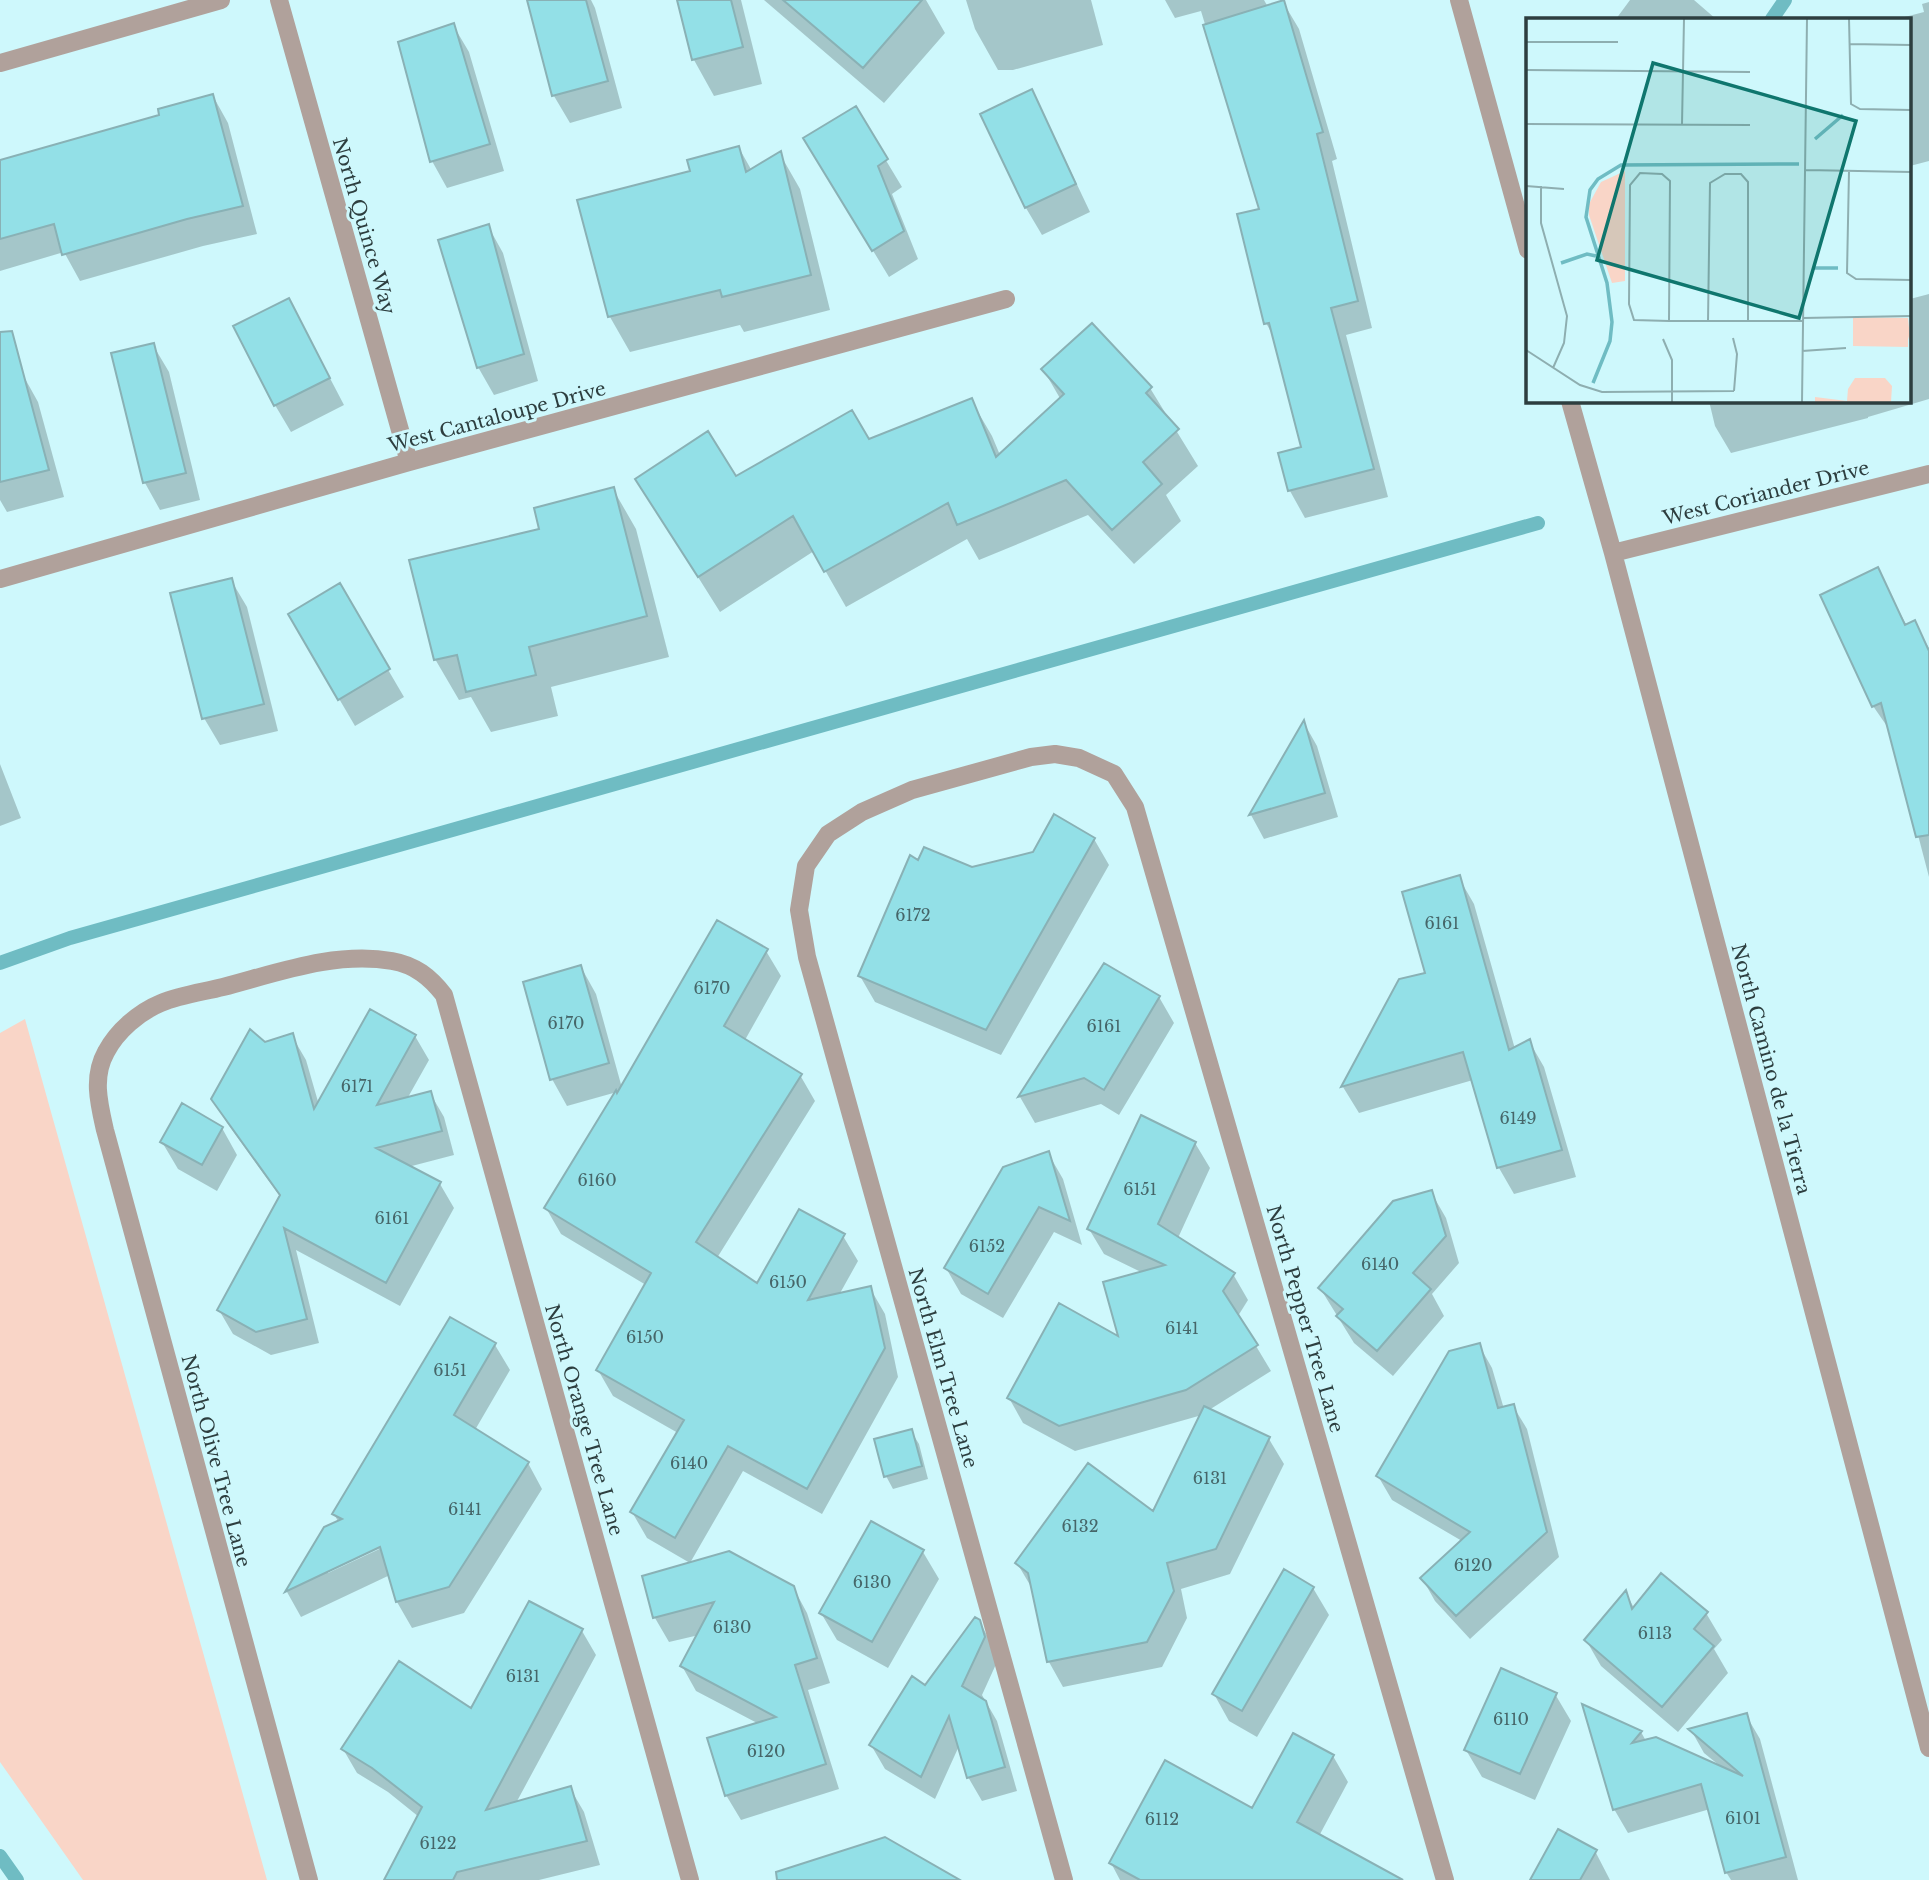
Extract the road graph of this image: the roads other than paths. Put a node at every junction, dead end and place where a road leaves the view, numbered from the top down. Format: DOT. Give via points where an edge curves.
graph roads {
  1 [pos="221,0"];
  2 [pos="279,0"];
  3 [pos="1459,0"];
  4 [pos="0,63"];
  5 [pos="1526,243"];
  6 [pos="1006,299"];
  7 [pos="1570,402"];
  8 [pos="409,463"];
  9 [pos="1929,474"];
  10 [pos="1613,553"];
  11 [pos="0,579"];
  12 [pos="806,866"];
  13 [pos="106,1052"];
  14 [pos="1929,1748"];
  15 [pos="309,1880"];
  16 [pos="690,1880"];
  17 [pos="1064,1880"];
  18 [pos="1444,1880"];
  1 -- 4 [label="street"];
  2 -- 8 [label="street, North Quince Way"];
  3 -- 5 [label="street"];
  6 -- 8 [label="street, West Cantaloupe Drive"];
  7 -- 10 [label="street, North Camino de la Tierra"];
  8 -- 11 [label="street, West Cantaloupe Drive"];
  9 -- 10 [label="street, West Coriander Drive"];
  10 -- 14 [label="street, North Camino de la Tierra"];
  12 -- 17 [label="street, North Elm Tree Lane" via="799,910 807,957"];
  12 -- 18 [label="street, North Pepper Tree Lane" via="828,834 862,811 912,790 1031,757 1079,758 1114,774 1135,807"];
  13 -- 15 [label="street, North Olive Tree Lane" via="98,1072 105,1130"];
  13 -- 16 [label="street, North Orange Tree Lane" via="125,1026 161,1003 316,963 353,958 394,961 429,976 444,995"];
}
